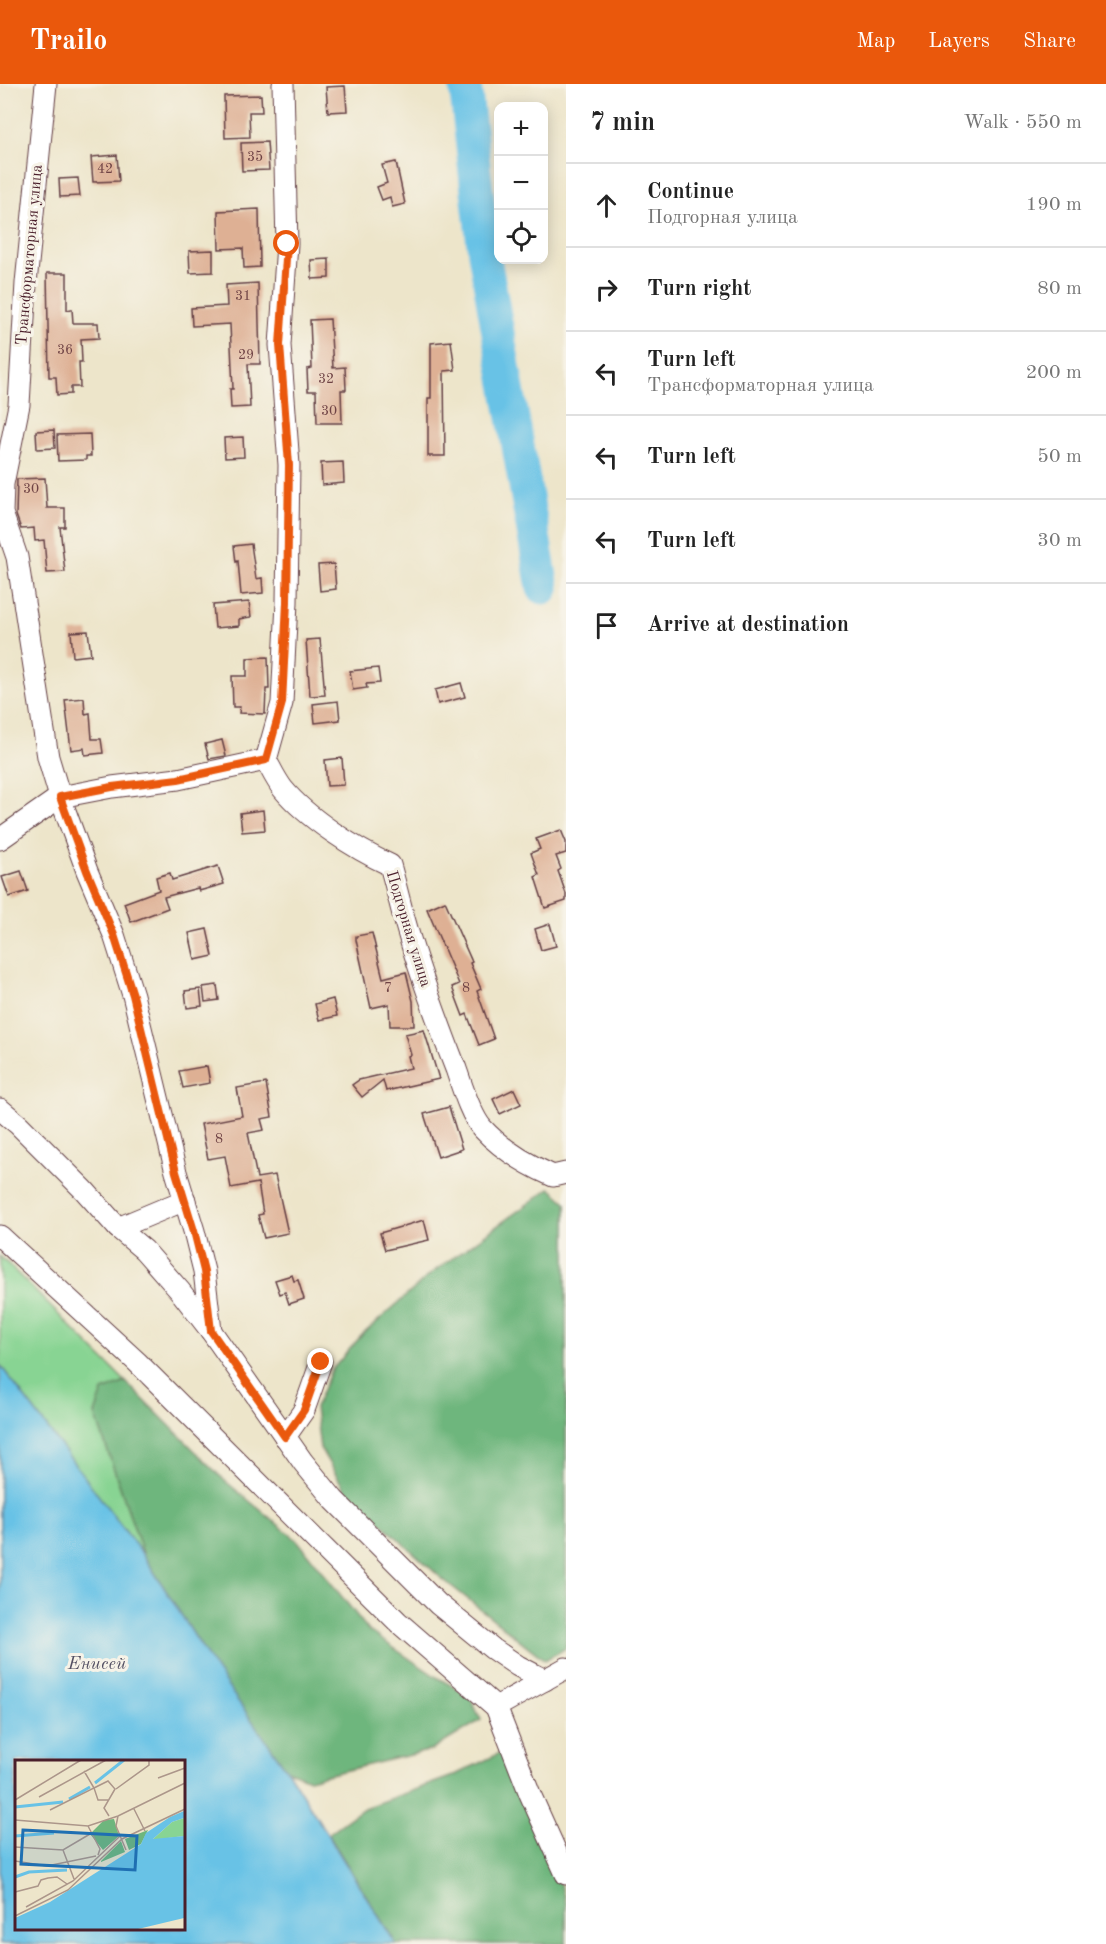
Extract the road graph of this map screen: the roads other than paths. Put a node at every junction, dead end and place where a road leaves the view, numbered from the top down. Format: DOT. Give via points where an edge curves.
graph roads {
  1 [pos="46,84"];
  2 [pos="283,84"];
  3 [pos="266,760"];
  4 [pos="60,797"];
  5 [pos="0,839"];
  6 [pos="0,1109"];
  7 [pos="559,1174"];
  8 [pos="185,1200"];
  9 [pos="118,1228"];
  10 [pos="0,1236"];
  11 [pos="211,1331"];
  12 [pos="321,1362"];
  13 [pos="285,1437"];
  14 [pos="566,1668"];
  15 [pos="545,1680"];
  16 [pos="496,1707"];
  17 [pos="566,1874"];
  1 -- 4 [label="street, Трансформаторная улица" via="26,283 19,405 3,484 2,513 17,556 48,757"];
  2 -- 3 [label="street" via="287,244 280,345 289,465 287,602 282,703"];
  3 -- 4 [label="street" via="178,779"];
  3 -- 7 [label="street, Подгорная улица" via="282,788 317,821 390,865 430,1003 480,1126 503,1149 531,1166"];
  4 -- 5 [label="street"];
  4 -- 8 [label="street, Трансформаторная улица" via="133,995"];
  6 -- 9 [label="street"];
  8 -- 9 [label="street"];
  8 -- 11 [label="street, Трансформаторная улица" via="204,1271"];
  9 -- 11 [label="street" via="144,1250"];
  10 -- 16 [label="street" via="137,1362 398,1622"];
  11 -- 13 [label="street"];
  12 -- 13 [label="street" via="304,1410"];
  13 -- 15 [label="street" via="334,1500 438,1604 493,1649"];
  14 -- 15 [label="street"];
  15 -- 16 [label="street"];
  16 -- 17 [label="street"];
}
